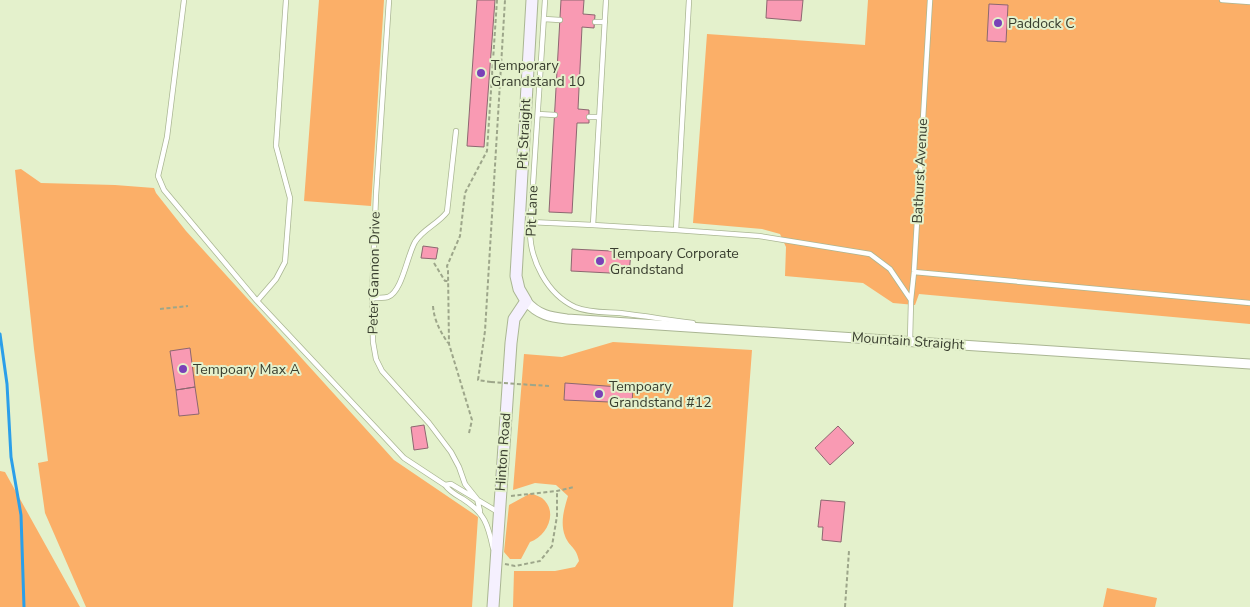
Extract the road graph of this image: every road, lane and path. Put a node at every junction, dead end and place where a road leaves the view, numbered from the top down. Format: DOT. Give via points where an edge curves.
graph roads {
  1 [pos="184,0"];
  2 [pos="286,0"];
  3 [pos="389,0"];
  4 [pos="497,0"];
  5 [pos="505,0"];
  6 [pos="532,0"];
  7 [pos="545,0"];
  8 [pos="606,0"];
  9 [pos="689,0"];
  10 [pos="930,0"];
  11 [pos="1222,0"];
  12 [pos="1250,2"];
  13 [pos="544,19"];
  14 [pos="560,20"];
  15 [pos="594,22"];
  16 [pos="605,22"];
  17 [pos="538,114"];
  18 [pos="554,115"];
  19 [pos="589,117"];
  20 [pos="598,117"];
  21 [pos="456,130"];
  22 [pos="530,222"];
  23 [pos="593,225"];
  24 [pos="676,230"];
  25 [pos="434,263"];
  26 [pos="914,272"];
  27 [pos="449,281"];
  28 [pos="372,298"];
  29 [pos="911,300"];
  30 [pos="257,301"];
  31 [pos="526,301"];
  32 [pos="1250,303"];
  33 [pos="188,306"];
  34 [pos="433,306"];
  35 [pos="160,309"];
  36 [pos="731,329"];
  37 [pos="910,341"];
  38 [pos="448,344"];
  39 [pos="1250,364"];
  40 [pos="551,386"];
  41 [pos="469,433"];
  42 [pos="445,485"];
  43 [pos="574,487"];
  44 [pos="557,491"];
  45 [pos="499,498"];
  46 [pos="477,499"];
  47 [pos="480,512"];
  48 [pos="498,512"];
  49 [pos="849,551"];
  50 [pos="495,561"];
  51 [pos="493,607"];
  52 [pos="845,607"];
  1 -- 30 [label="lane" via="167,137 158,176 174,204"];
  2 -- 30 [label="lane" via="276,146 290,198 285,262 276,279"];
  3 -- 28 [label="lane, Peter Gannon Drive"];
  4 -- 27 [label="path" via="487,151 465,193 460,236 447,266"];
  5 -- 40 [label="path, bridge" via="485,331 478,380"];
  6 -- 31 [label="street, Pit Straight" via="516,267 517,284"];
  7 -- 13 [label="lane, Pit Lane"];
  8 -- 16 [label="lane"];
  9 -- 24 [label="lane"];
  10 -- 26 [label="lane, Bathurst Avenue"];
  11 -- 12 [label="lane"];
  13 -- 14 [label="lane"];
  13 -- 17 [label="lane, Pit Lane"];
  15 -- 16 [label="lane"];
  16 -- 20 [label="lane"];
  17 -- 18 [label="lane"];
  17 -- 22 [label="lane, Pit Lane"];
  19 -- 20 [label="lane"];
  20 -- 23 [label="lane"];
  21 -- 28 [label="lane" via="447,212 415,242 395,292 388,297"];
  22 -- 23 [label="lane"];
  22 -- 36 [label="lane, Pit Lane" via="531,248 536,264 569,304 581,309"];
  23 -- 24 [label="lane"];
  24 -- 29 [label="lane" via="759,236 870,254 890,268"];
  25 -- 27 [label="path" via="444,281"];
  26 -- 29 [label="lane, Bathurst Avenue"];
  26 -- 32 [label="lane"];
  27 -- 38 [label="path"];
  28 -- 46 [label="lane, Peter Gannon Drive" via="373,342 382,371 440,438"];
  29 -- 37 [label="lane, Bathurst Avenue"];
  30 -- 42 [label="lane" via="404,458"];
  31 -- 36 [label="street, Mountain Straight" via="545,316"];
  31 -- 45 [label="street, Hinton Road" via="514,319"];
  33 -- 35 [label="path"];
  34 -- 38 [label="path" via="440,332"];
  36 -- 37 [label="street, Mountain Straight"];
  37 -- 39 [label="street, Mountain Straight"];
  38 -- 41 [label="path" via="472,420"];
  42 -- 46 [label="lane" via="450,484"];
  42 -- 47 [label="lane"];
  43 -- 44 [label="path"];
  44 -- 45 [label="path"];
  44 -- 50 [label="path" via="552,546 540,561 515,566"];
  45 -- 48 [label="street, Hinton Road"];
  46 -- 47 [label="lane, Peter Gannon Drive"];
  46 -- 48 [label="lane"];
  47 -- 50 [label="lane, Peter Gannon Drive" via="488,528"];
  48 -- 50 [label="street, Hinton Road"];
  49 -- 52 [label="path"];
  50 -- 51 [label="street, Hinton Road"];
}
